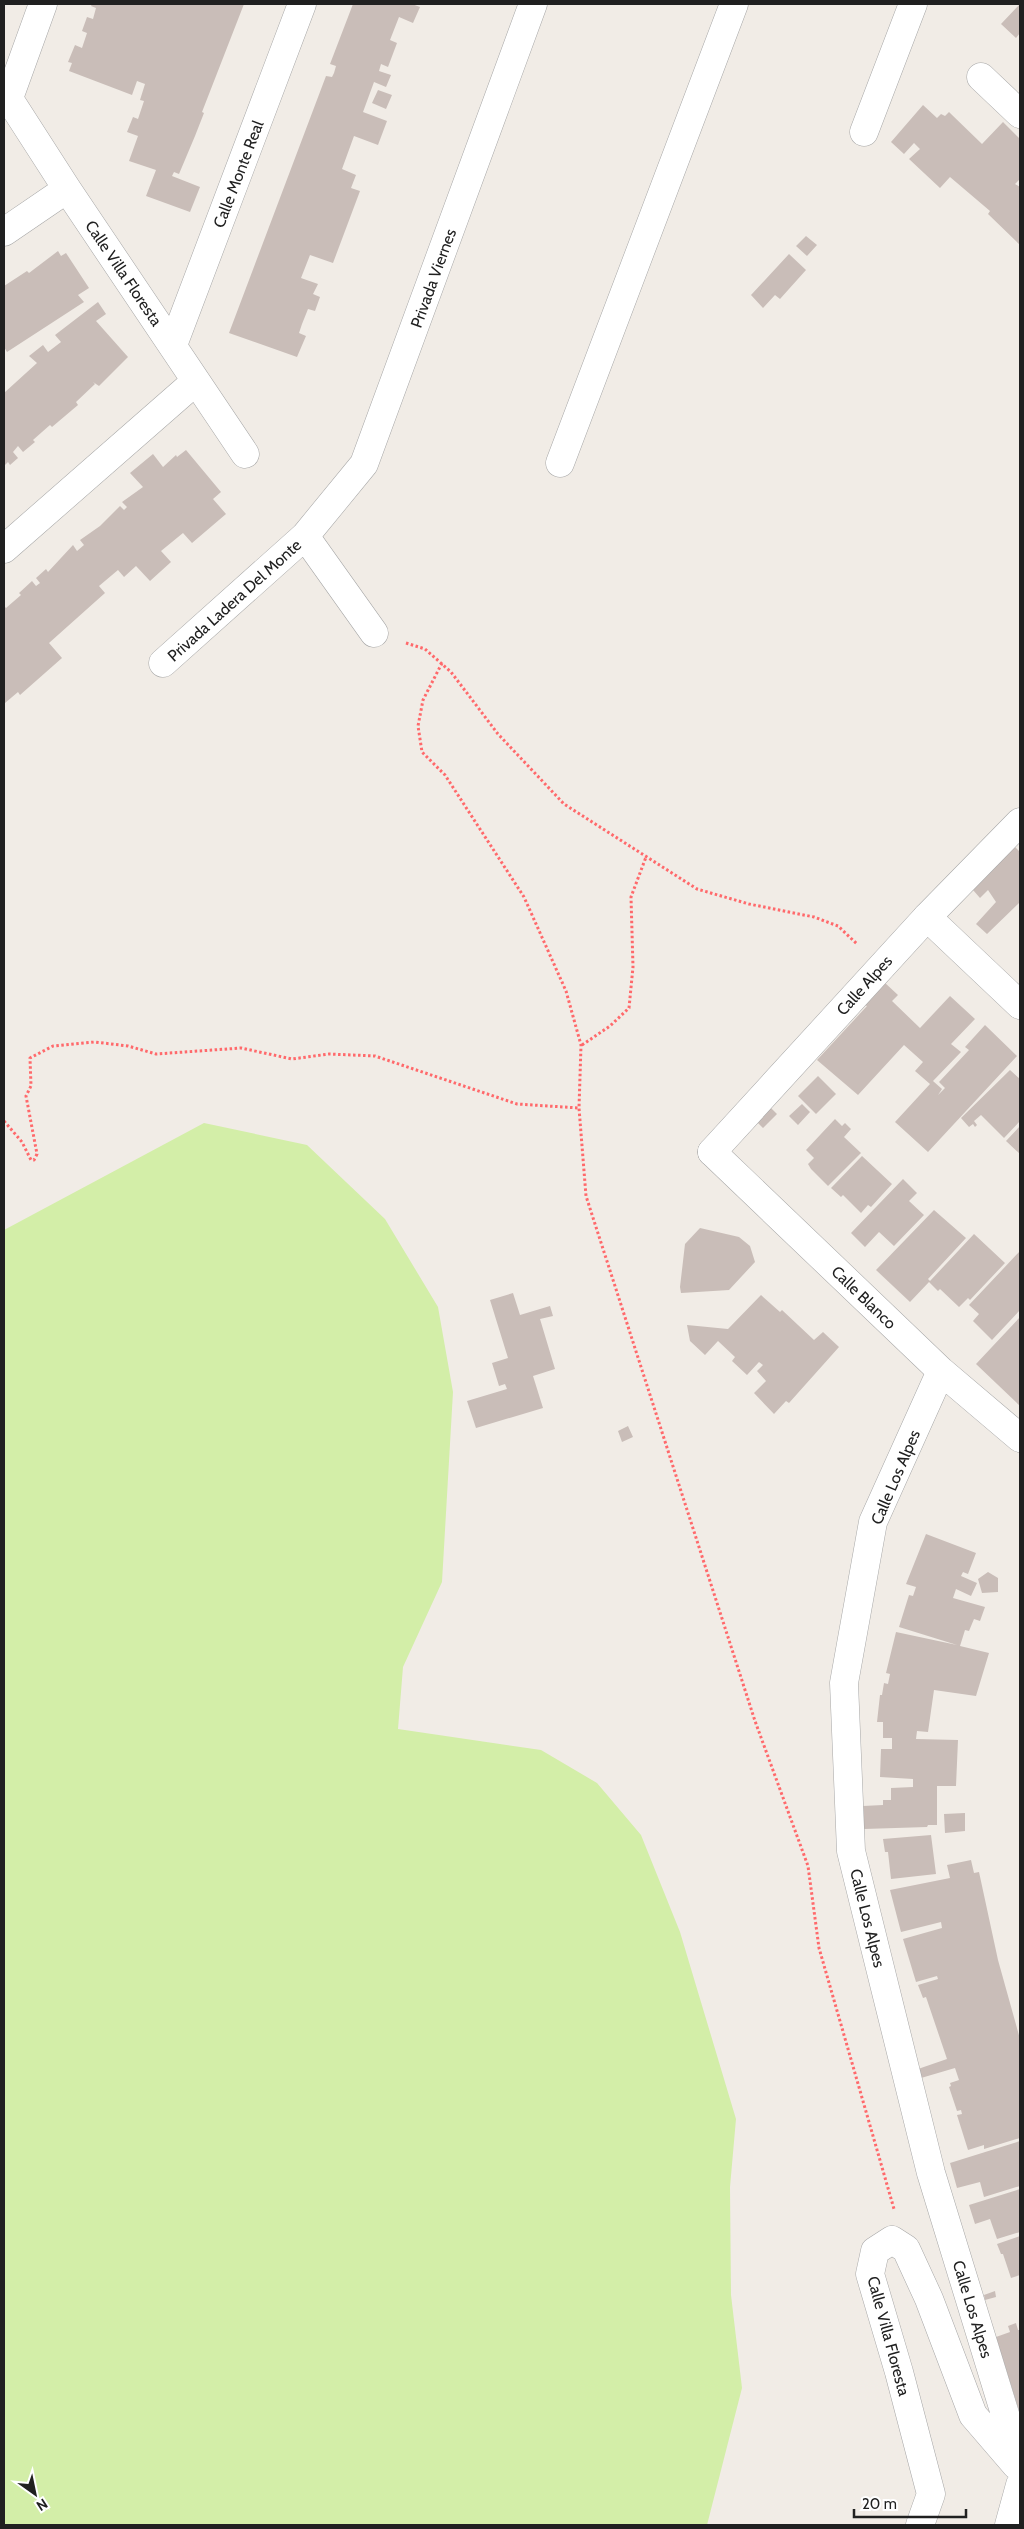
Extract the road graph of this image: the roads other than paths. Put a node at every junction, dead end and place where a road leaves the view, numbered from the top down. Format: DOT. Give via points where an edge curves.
graph roads {
  1 [pos="43,4"];
  2 [pos="302,4"];
  3 [pos="534,4"];
  4 [pos="734,4"];
  5 [pos="913,4"];
  6 [pos="981,77"];
  7 [pos="6,95"];
  8 [pos="1020,114"];
  9 [pos="864,132"];
  10 [pos="67,189"];
  11 [pos="4,232"];
  12 [pos="173,345"];
  13 [pos="196,381"];
  14 [pos="245,454"];
  15 [pos="560,463"];
  16 [pos="305,536"];
  17 [pos="4,549"];
  18 [pos="374,633"];
  19 [pos="163,663"];
  20 [pos="1020,822"];
  21 [pos="927,917"];
  22 [pos="1020,1005"];
  23 [pos="712,1152"];
  24 [pos="941,1371"];
  25 [pos="1020,1438"];
  26 [pos="1020,2463"];
  27 [pos="1020,2470"];
  28 [pos="1020,2485"];
  29 [pos="920,2525"];
  30 [pos="1009,2525"];
  1 -- 7 [label="street"];
  2 -- 12 [label="street, Calle Monte Real"];
  3 -- 16 [label="street, Privada Viernes" via="364,464"];
  4 -- 15 [label="street"];
  5 -- 9 [label="street"];
  6 -- 8 [label="street"];
  7 -- 10 [label="street, Calle Villa Floresta"];
  10 -- 11 [label="street"];
  10 -- 12 [label="street, Calle Villa Floresta"];
  12 -- 13 [label="street, Calle Villa Floresta"];
  13 -- 14 [label="street, Calle Villa Floresta"];
  13 -- 17 [label="street"];
  16 -- 18 [label="street"];
  16 -- 19 [label="street, Privada Ladera Del Monte"];
  20 -- 21 [label="street, Calle Alpes"];
  21 -- 22 [label="street"];
  21 -- 23 [label="street, Calle Alpes"];
  23 -- 24 [label="street, Calle Blanco"];
  24 -- 25 [label="street, Calle Blanco"];
  24 -- 26 [label="street, Calle Los Alpes" via="874,1522 870,1540 844,1683 851,1852 931,2173"];
  27 -- 29 [label="street, Calle Villa Floresta" via="973,2414 906,2249 892,2240 875,2251 870,2274 931,2494"];
  28 -- 30 [label="street"];
}
